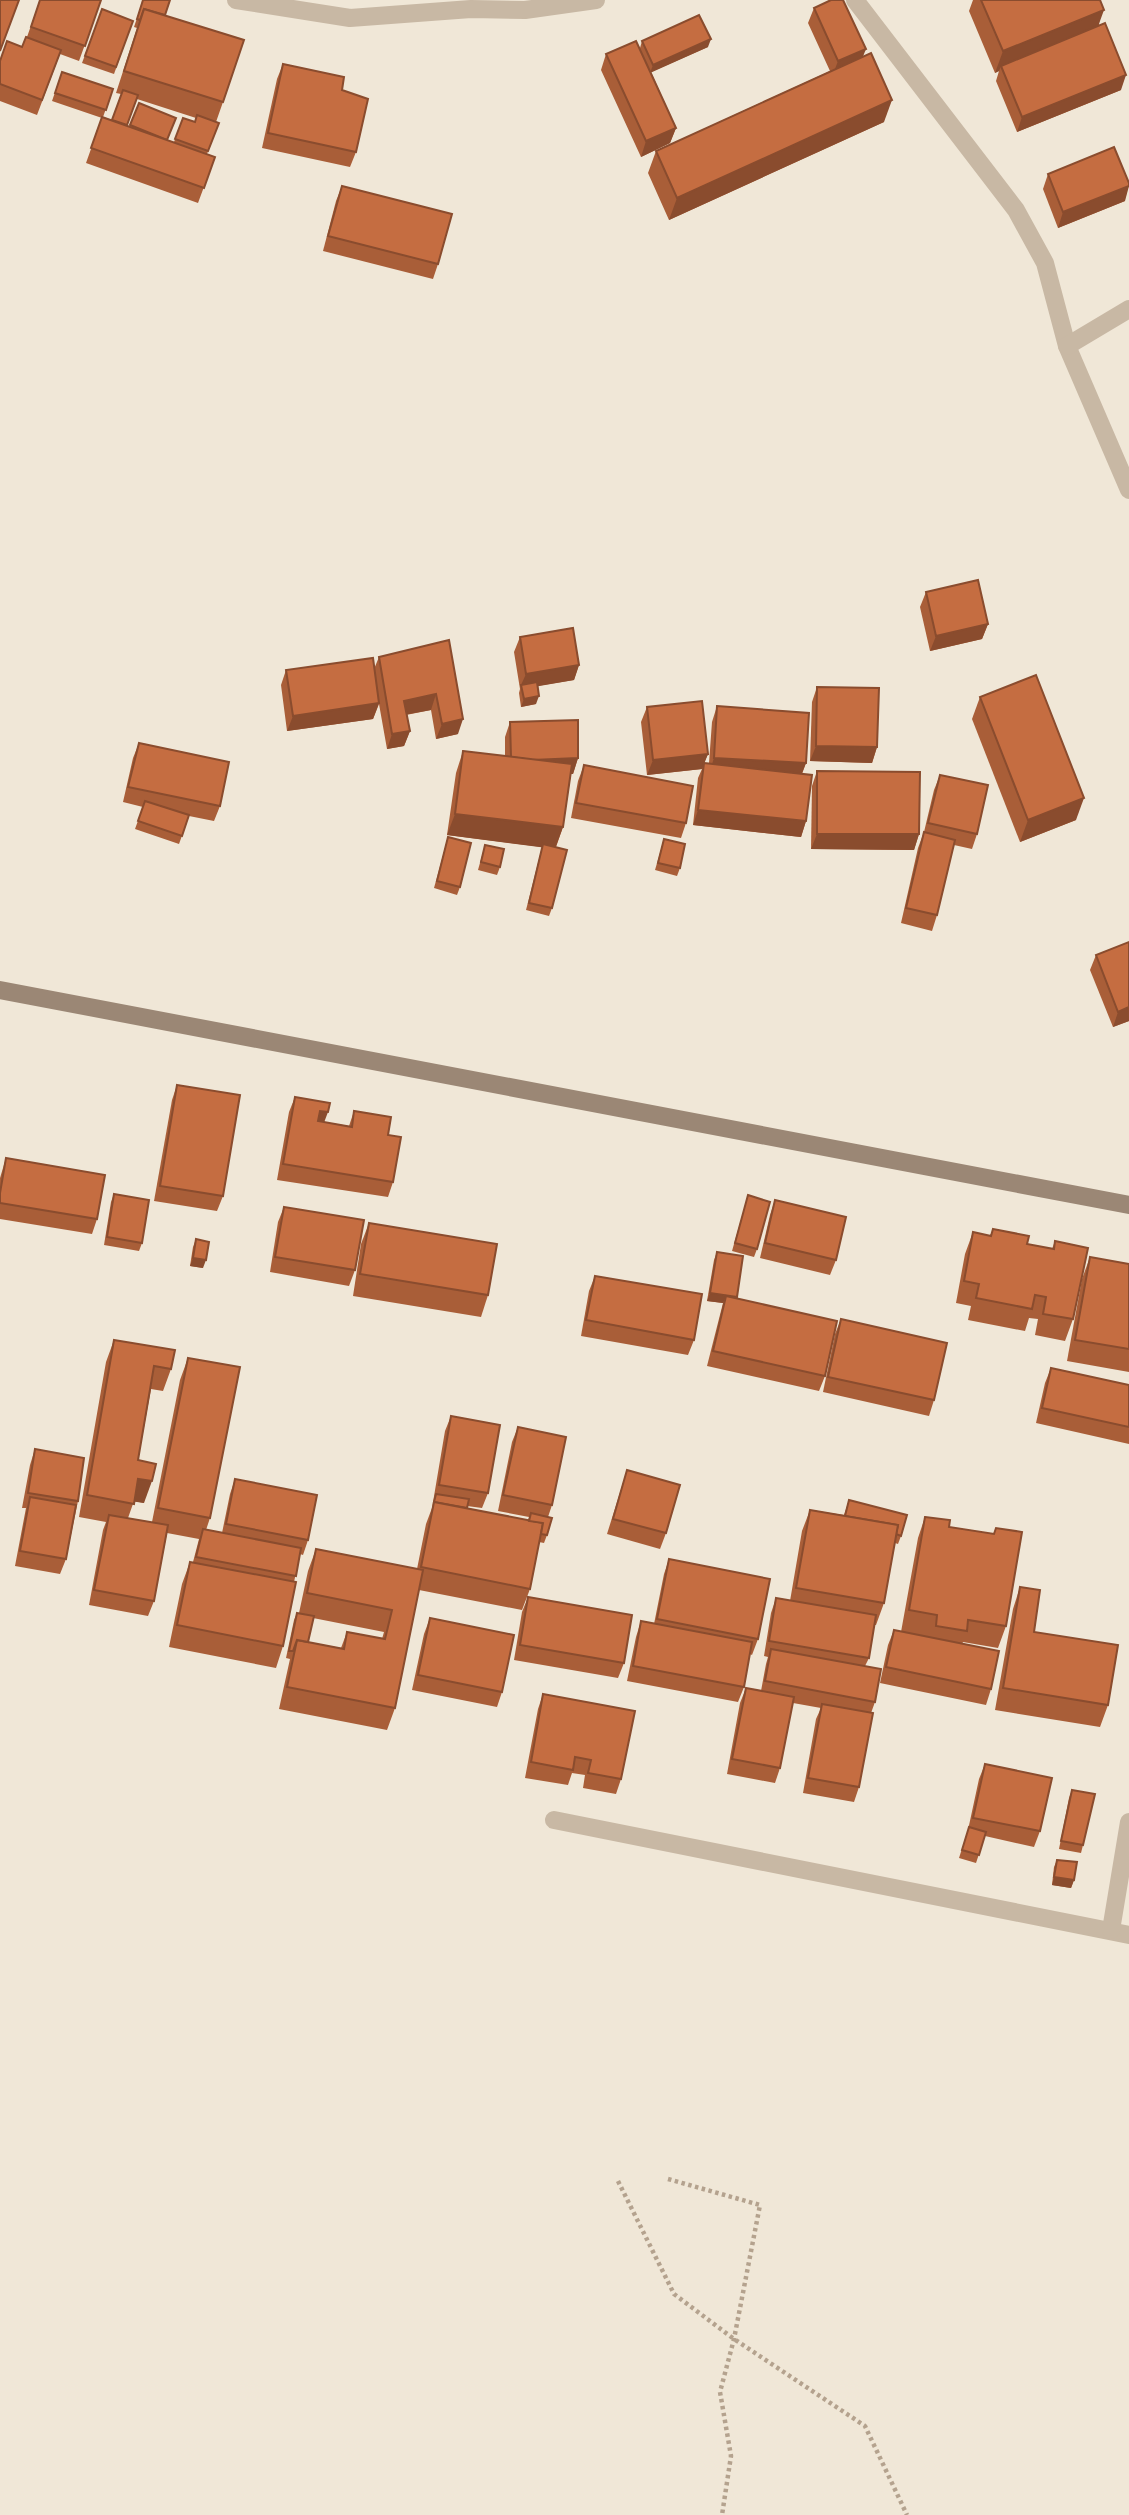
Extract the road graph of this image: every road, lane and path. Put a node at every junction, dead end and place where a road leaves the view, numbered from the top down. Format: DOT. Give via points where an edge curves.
graph roads {
  1 [pos="236,0"];
  2 [pos="596,0"];
  3 [pos="855,0"];
  4 [pos="469,5"];
  5 [pos="1129,309"];
  6 [pos="1066,346"];
  7 [pos="1129,489"];
  8 [pos="0,990"];
  9 [pos="1129,1205"];
  10 [pos="554,1820"];
  11 [pos="1129,1822"];
  12 [pos="1111,1930"];
  13 [pos="1129,1935"];
  14 [pos="668,2179"];
  15 [pos="618,2181"];
  16 [pos="734,2339"];
  17 [pos="722,2515"];
  18 [pos="907,2515"];
  1 -- 4 [label="street" via="350,18"];
  2 -- 4 [label="street" via="525,10"];
  3 -- 6 [label="street" via="1016,210 1045,263"];
  5 -- 6 [label="street"];
  6 -- 7 [label="street"];
  8 -- 9 [label="street"];
  10 -- 12 [label="street"];
  11 -- 12 [label="street"];
  12 -- 13 [label="street"];
  14 -- 16 [label="path" via="760,2206"];
  15 -- 16 [label="path" via="674,2294"];
  16 -- 17 [label="path" via="720,2392 730,2456"];
  16 -- 18 [label="path" via="864,2426"];
}
